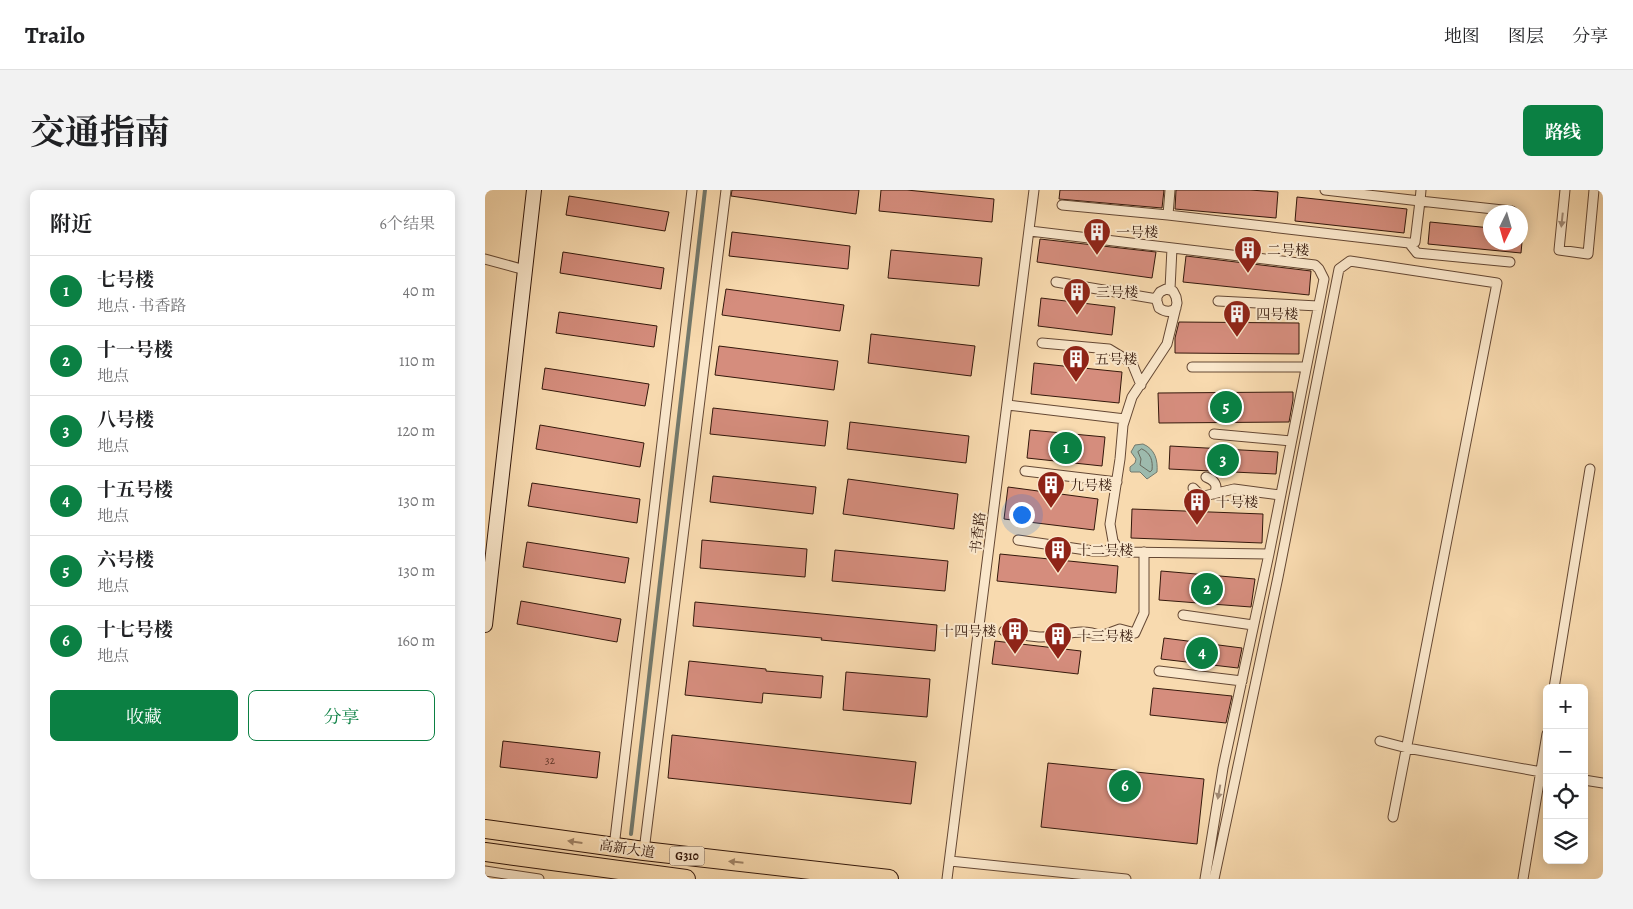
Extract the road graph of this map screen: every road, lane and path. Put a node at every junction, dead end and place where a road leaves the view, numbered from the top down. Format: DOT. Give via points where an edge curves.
graph roads {
  1 [pos="534,190"];
  2 [pos="692,190"];
  3 [pos="726,190"];
  4 [pos="1034,190"];
  5 [pos="1170,190"];
  6 [pos="1325,190"];
  7 [pos="1421,190"];
  8 [pos="1565,190"];
  9 [pos="1594,190"];
  10 [pos="1421,201"];
  11 [pos="1062,205"];
  12 [pos="1483,208"];
  13 [pos="1168,215"];
  14 [pos="1029,231"];
  15 [pos="1409,243"];
  16 [pos="1172,248"];
  17 [pos="485,259"];
  18 [pos="1509,262"];
  19 [pos="525,270"];
  20 [pos="1056,282"];
  21 [pos="1170,289"];
  22 [pos="1157,299"];
  23 [pos="1218,301"];
  24 [pos="1318,306"];
  25 [pos="1176,308"];
  26 [pos="1042,343"];
  27 [pos="1192,367"];
  28 [pos="1306,367"];
  29 [pos="1141,384"];
  30 [pos="1008,405"];
  31 [pos="1125,419"];
  32 [pos="1213,434"];
  33 [pos="1291,440"];
  34 [pos="1591,469"];
  35 [pos="1025,471"];
  36 [pos="1206,477"];
  37 [pos="1117,482"];
  38 [pos="1193,488"];
  39 [pos="1214,494"];
  40 [pos="1280,495"];
  41 [pos="1018,540"];
  42 [pos="1115,546"];
  43 [pos="1145,552"];
  44 [pos="1269,554"];
  45 [pos="1183,615"];
  46 [pos="485,625"];
  47 [pos="1253,625"];
  48 [pos="1004,632"];
  49 [pos="1159,671"];
  50 [pos="1242,681"];
  51 [pos="1555,684"];
  52 [pos="1380,741"];
  53 [pos="1407,748"];
  54 [pos="1543,772"];
  55 [pos="1544,774"];
  56 [pos="1588,781"];
  57 [pos="1603,783"];
  58 [pos="1393,817"];
  59 [pos="485,829"];
  60 [pos="614,847"];
  61 [pos="644,851"];
  62 [pos="485,852"];
  63 [pos="950,861"];
  64 [pos="485,871"];
  65 [pos="539,879"];
  66 [pos="686,879"];
  67 [pos="889,879"];
  68 [pos="947,879"];
  69 [pos="1125,879"];
  70 [pos="1205,879"];
  71 [pos="1214,879"];
  72 [pos="1523,879"];
  1 -- 19 [label="main road"];
  2 -- 60 [label="street"];
  3 -- 61 [label="street"];
  4 -- 14 [label="street, 书香路"];
  5 -- 13 [label="street"];
  6 -- 10 [label="street"];
  7 -- 10 [label="street"];
  8 -- 9 [label="street, one-way" via="1559,250 1587,254"];
  10 -- 12 [label="street"];
  10 -- 15 [label="street" via="1415,242"];
  11 -- 13 [label="street"];
  13 -- 15 [label="street"];
  14 -- 16 [label="street"];
  14 -- 30 [label="street, 书香路"];
  15 -- 18 [label="street" via="1417,253"];
  16 -- 21 [label="street"];
  16 -- 24 [label="street" via="1315,264 1323,279"];
  17 -- 19 [label="street"];
  19 -- 46 [label="main road"];
  20 -- 22 [label="street"];
  21 -- 22 [label="street" via="1160,292"];
  21 -- 25 [label="street" via="1176,298"];
  22 -- 25 [label="street" via="1162,310 1170,312"];
  23 -- 24 [label="street"];
  24 -- 28 [label="street"];
  25 -- 29 [label="street" via="1167,344"];
  26 -- 29 [label="street" via="1109,349 1132,363"];
  27 -- 28 [label="street"];
  28 -- 33 [label="street"];
  29 -- 31 [label="street" via="1132,397"];
  30 -- 31 [label="street"];
  30 -- 63 [label="street, 书香路"];
  31 -- 37 [label="street"];
  32 -- 33 [label="street"];
  33 -- 40 [label="street"];
  34 -- 51 [label="street"];
  35 -- 37 [label="street"];
  36 -- 39 [label="street" via="1215,482"];
  37 -- 42 [label="street" via="1110,524"];
  38 -- 39 [label="street" via="1204,496"];
  39 -- 40 [label="street" via="1234,489"];
  40 -- 44 [label="street"];
  41 -- 42 [label="street" via="1093,551 1106,551"];
  42 -- 43 [label="street" via="1122,552"];
  43 -- 44 [label="street"];
  43 -- 48 [label="street" via="1144,612 1135,632 1112,631 1101,636 1077,631 1041,637"];
  44 -- 47 [label="street"];
  45 -- 47 [label="street"];
  47 -- 50 [label="street"];
  49 -- 50 [label="street"];
  50 -- 70 [label="street, one-way" via="1223,768"];
  52 -- 53 [label="street"];
  53 -- 54 [label="street"];
  53 -- 58 [label="street"];
  53 -- 71 [label="street" via="1497,284 1350,261 1339,269"];
  55 -- 72 [label="street"];
  56 -- 57 [label="street"];
  60 -- 59 [label="highway, 高新大道 / G310, one-way"];
  60 -- 61 [label="highway, 高新大道 / G310"];
  67 -- 61 [label="highway, 高新大道 / G310, one-way"];
  62 -- 66 [label="highway, 高新大道 / G310"];
  63 -- 68 [label="street, 书香路"];
  63 -- 69 [label="street"];
  64 -- 65 [label="street"];
}
